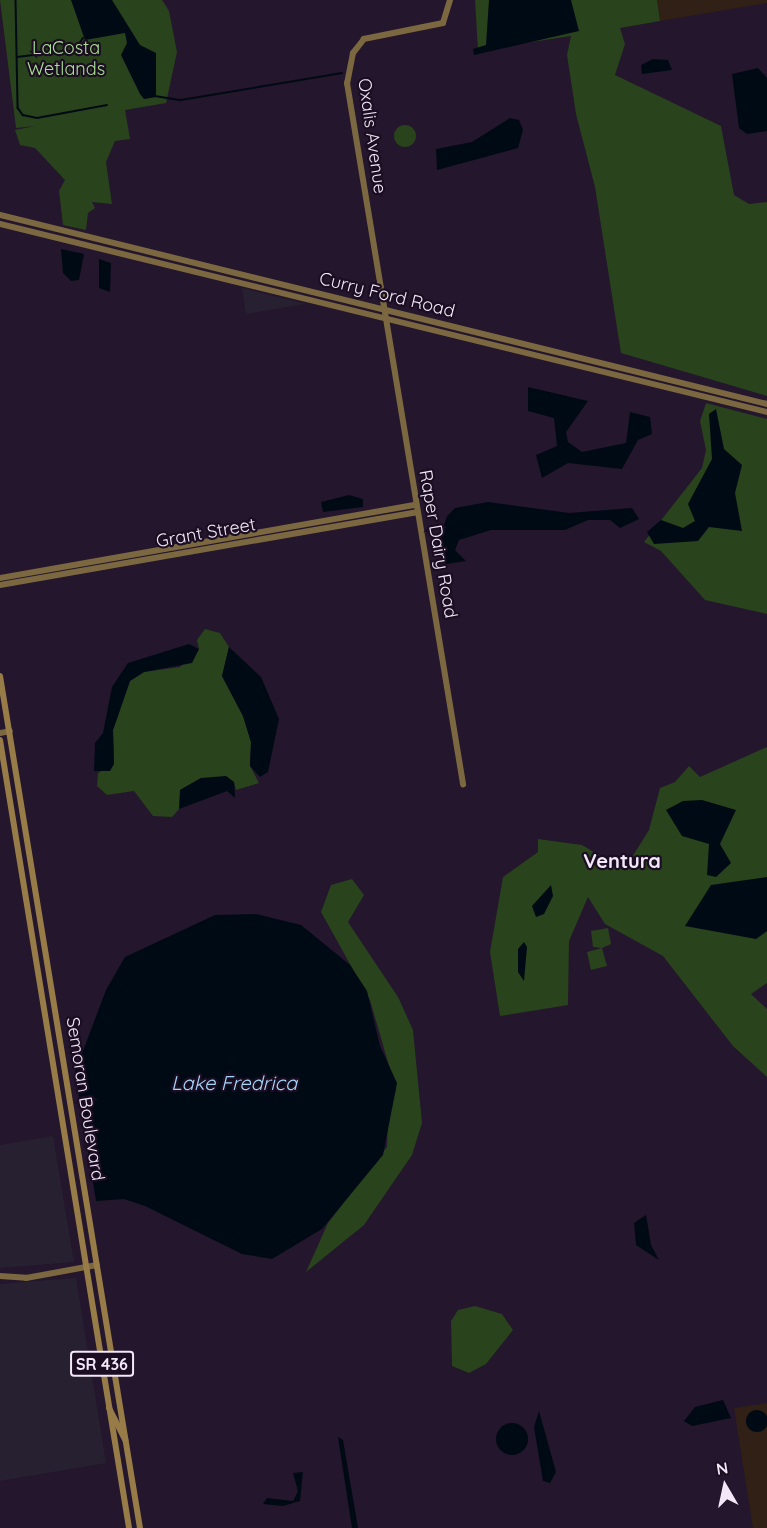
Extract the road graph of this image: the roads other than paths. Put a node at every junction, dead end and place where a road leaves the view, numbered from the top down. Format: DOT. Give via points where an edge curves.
graph roads {
  1 [pos="450,0"];
  2 [pos="0,216"];
  3 [pos="0,224"];
  4 [pos="48,227"];
  5 [pos="48,236"];
  6 [pos="92,238"];
  7 [pos="185,269"];
  8 [pos="228,272"];
  9 [pos="227,279"];
  10 [pos="283,285"];
  11 [pos="270,289"];
  12 [pos="302,290"];
  13 [pos="384,310"];
  14 [pos="386,318"];
  15 [pos="417,326"];
  16 [pos="466,330"];
  17 [pos="474,340"];
  18 [pos="516,342"];
  19 [pos="767,404"];
  20 [pos="767,412"];
  21 [pos="417,508"];
  22 [pos="0,578"];
  23 [pos="0,585"];
  24 [pos="0,676"];
  25 [pos="0,733"];
  26 [pos="10,735"];
  27 [pos="0,740"];
  28 [pos="463,784"];
  29 [pos="65,1139"];
  30 [pos="81,1167"];
  31 [pos="97,1265"];
  32 [pos="86,1267"];
  33 [pos="0,1276"];
  34 [pos="109,1408"];
  35 [pos="126,1441"];
  36 [pos="120,1476"];
  37 [pos="135,1495"];
  38 [pos="129,1528"];
  39 [pos="140,1528"];
  1 -- 13 [label="main road, Oxalis Avenue" via="442,23 364,39 348,73"];
  2 -- 4 [label="main road, Curry Ford Road"];
  3 -- 4 [label="main road"];
  3 -- 5 [label="main road, Curry Ford Road"];
  4 -- 6 [label="main road, Curry Ford Road"];
  5 -- 6 [label="main road"];
  5 -- 7 [label="main road, Curry Ford Road"];
  6 -- 8 [label="main road, Curry Ford Road"];
  7 -- 8 [label="main road"];
  7 -- 9 [label="main road, Curry Ford Road"];
  8 -- 10 [label="main road, Curry Ford Road"];
  9 -- 10 [label="main road"];
  9 -- 11 [label="main road, Curry Ford Road"];
  10 -- 12 [label="main road, Curry Ford Road"];
  11 -- 12 [label="main road"];
  11 -- 14 [label="main road, Curry Ford Road"];
  12 -- 13 [label="main road, Curry Ford Road"];
  13 -- 14 [label="main road, Raper Dairy Road"];
  13 -- 16 [label="main road, Curry Ford Road"];
  14 -- 15 [label="main road, Curry Ford Road"];
  14 -- 21 [label="main road, Raper Dairy Road"];
  15 -- 16 [label="main road"];
  15 -- 17 [label="main road, Curry Ford Road"];
  16 -- 18 [label="main road, Curry Ford Road"];
  17 -- 18 [label="main road"];
  17 -- 20 [label="main road, Curry Ford Road"];
  18 -- 19 [label="main road, Curry Ford Road"];
  21 -- 22 [label="main road, Grant Street"];
  21 -- 23 [label="main road, Grant Street"];
  21 -- 28 [label="main road, Raper Dairy Road"];
  24 -- 26 [label="main road, Semoran Boulevard / SR 436"];
  25 -- 26 [label="main road"];
  26 -- 27 [label="main road"];
  26 -- 30 [label="main road, Semoran Boulevard / SR 436"];
  27 -- 29 [label="main road, Semoran Boulevard / SR 436"];
  29 -- 30 [label="main road"];
  29 -- 32 [label="main road, Semoran Boulevard / SR 436"];
  30 -- 31 [label="main road, Semoran Boulevard / SR 436"];
  31 -- 32 [label="main road"];
  31 -- 35 [label="main road, Semoran Boulevard / SR 436"];
  32 -- 33 [label="main road" via="26,1278"];
  32 -- 34 [label="main road, Semoran Boulevard / SR 436"];
  34 -- 35 [label="main road"];
  34 -- 36 [label="main road, Semoran Boulevard / SR 436"];
  35 -- 37 [label="main road, Semoran Boulevard / SR 436"];
  36 -- 37 [label="main road"];
  36 -- 38 [label="main road, Semoran Boulevard / SR 436"];
  37 -- 39 [label="main road, Semoran Boulevard / SR 436"];
}
